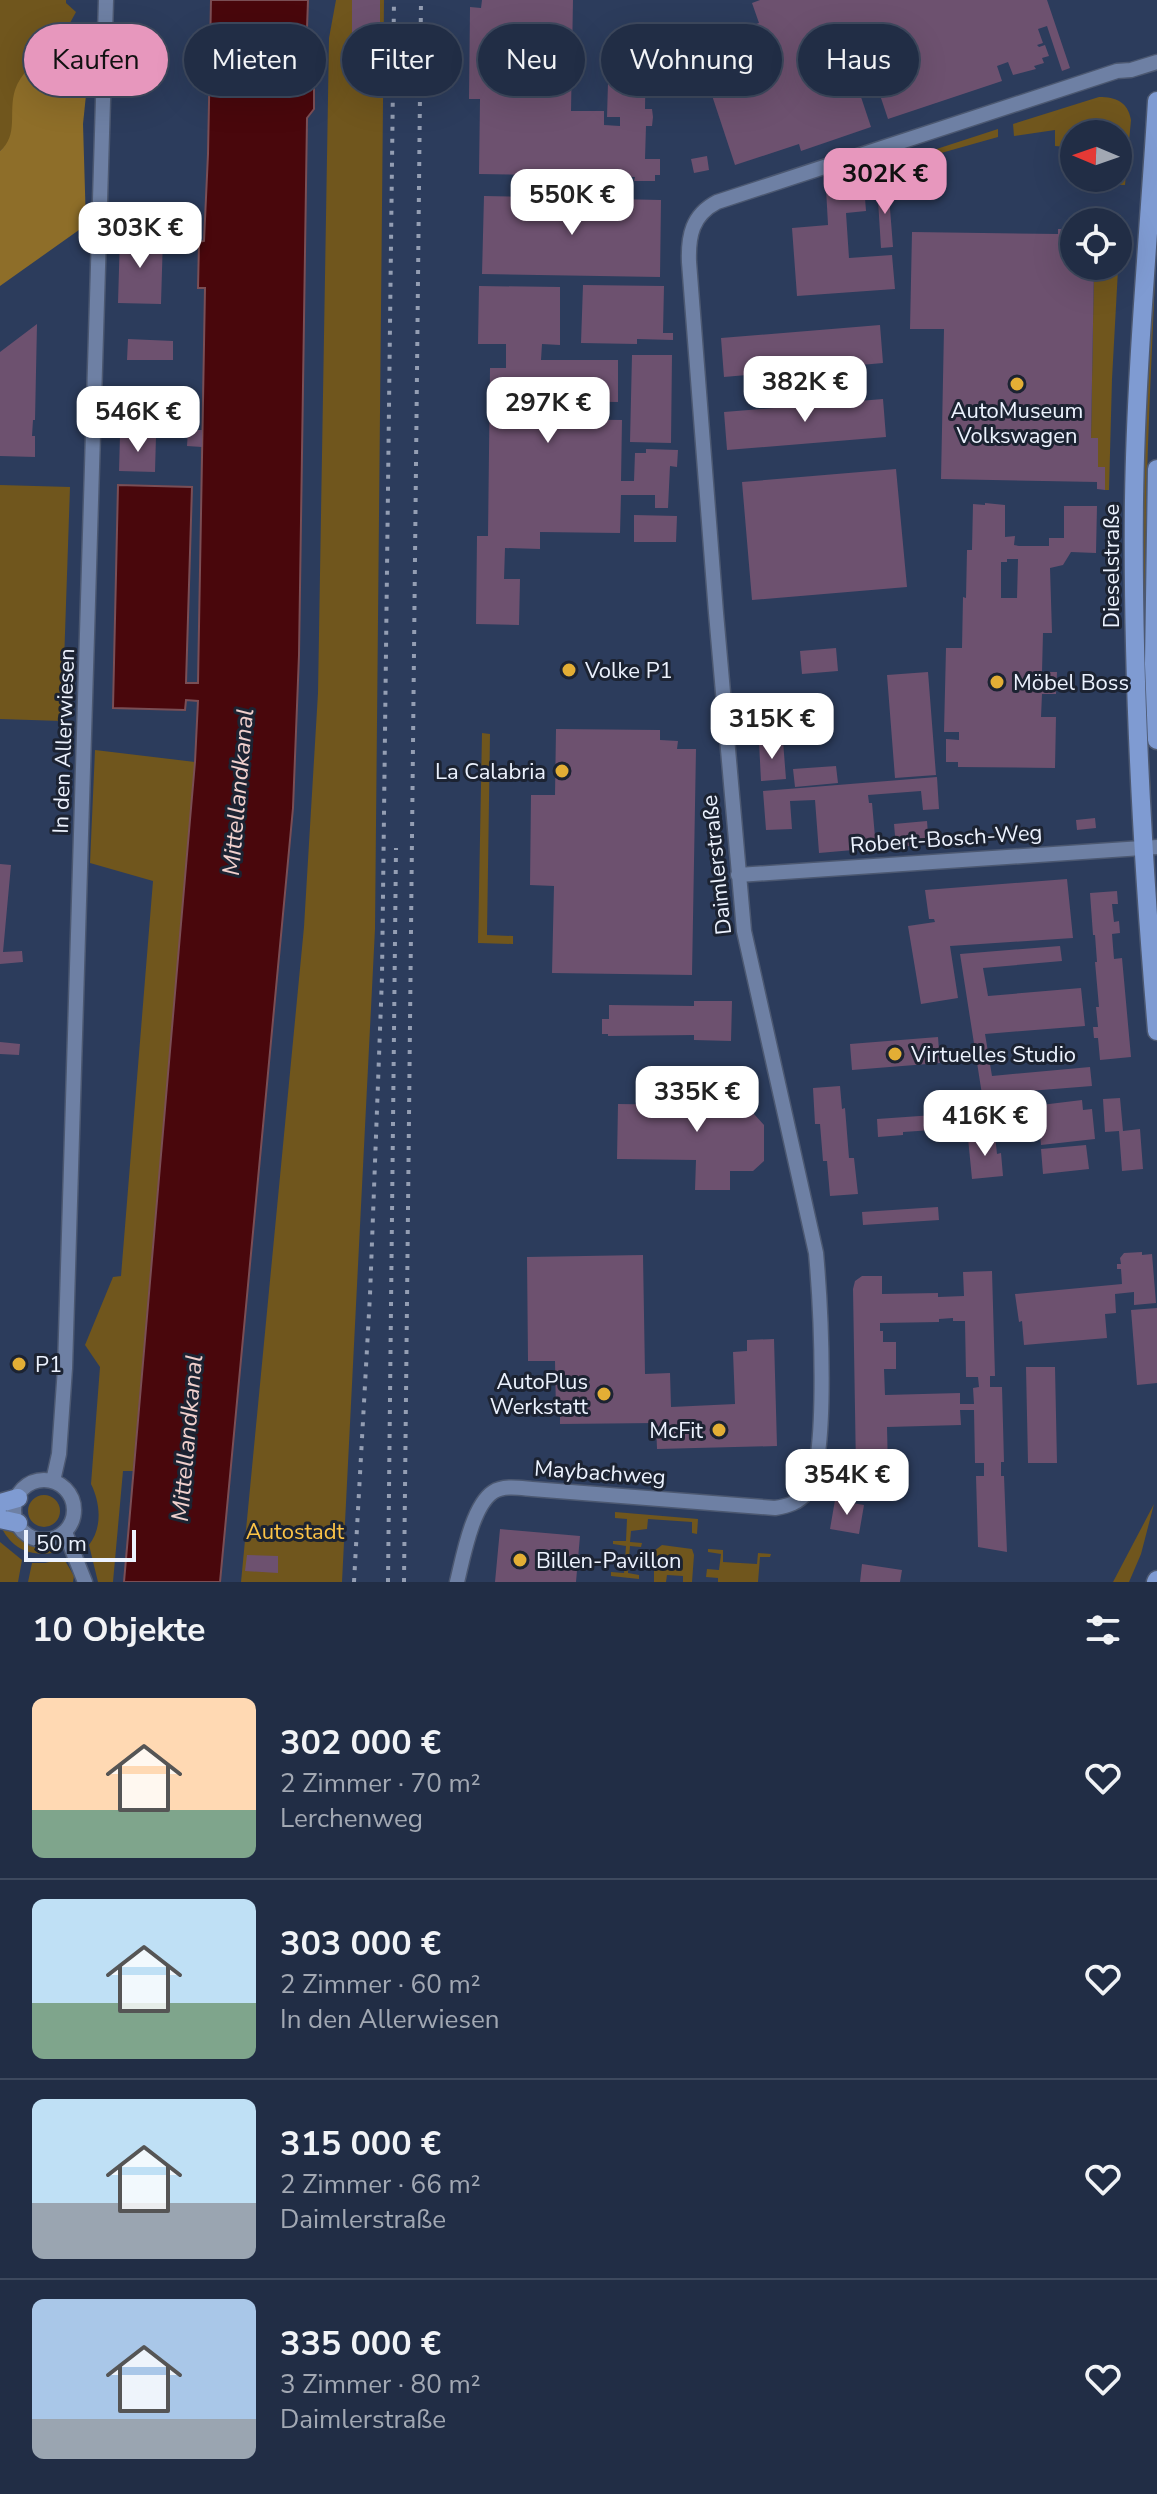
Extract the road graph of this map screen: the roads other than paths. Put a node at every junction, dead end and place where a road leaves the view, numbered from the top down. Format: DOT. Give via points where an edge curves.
graph roads {
  1 [pos="106,0"];
  2 [pos="1157,62"];
  3 [pos="1157,101"];
  4 [pos="1157,469"];
  5 [pos="1156,574"];
  6 [pos="1157,740"];
  7 [pos="1151,847"];
  8 [pos="738,875"];
  9 [pos="1157,1031"];
  10 [pos="53,1481"];
  11 [pos="800,1499"];
  12 [pos="9,1500"];
  13 [pos="9,1521"];
  14 [pos="65,1532"];
  15 [pos="85,1582"];
  16 [pos="457,1582"];
  1 -- 10 [label="street, In den Allerwiesen" via="66,1358"];
  2 -- 8 [label="street, Daimlerstraße" via="717,202 698,217 691,231 689,262"];
  3 -- 7 [label="main road, Dieselstraße" via="1134,500 1137,708"];
  4 -- 5 [label="main road, Dieselstraße"];
  5 -- 6 [label="main road, Dieselstraße"];
  7 -- 8 [label="street, Robert-Bosch-Weg"];
  7 -- 9 [label="main road, Dieselstraße"];
  8 -- 11 [label="street, Daimlerstraße" via="744,931 816,1253 821,1392 817,1465"];
  10 -- 12 [label="street" via="31,1484"];
  10 -- 14 [label="street" via="73,1501 73,1518"];
  11 -- 16 [label="street, Maybachweg" via="760,1508 501,1489 480,1507"];
  12 -- 13 [label="street" via="15,1512"];
  13 -- 14 [label="street" via="38,1539"];
  14 -- 15 [label="street"];
}
